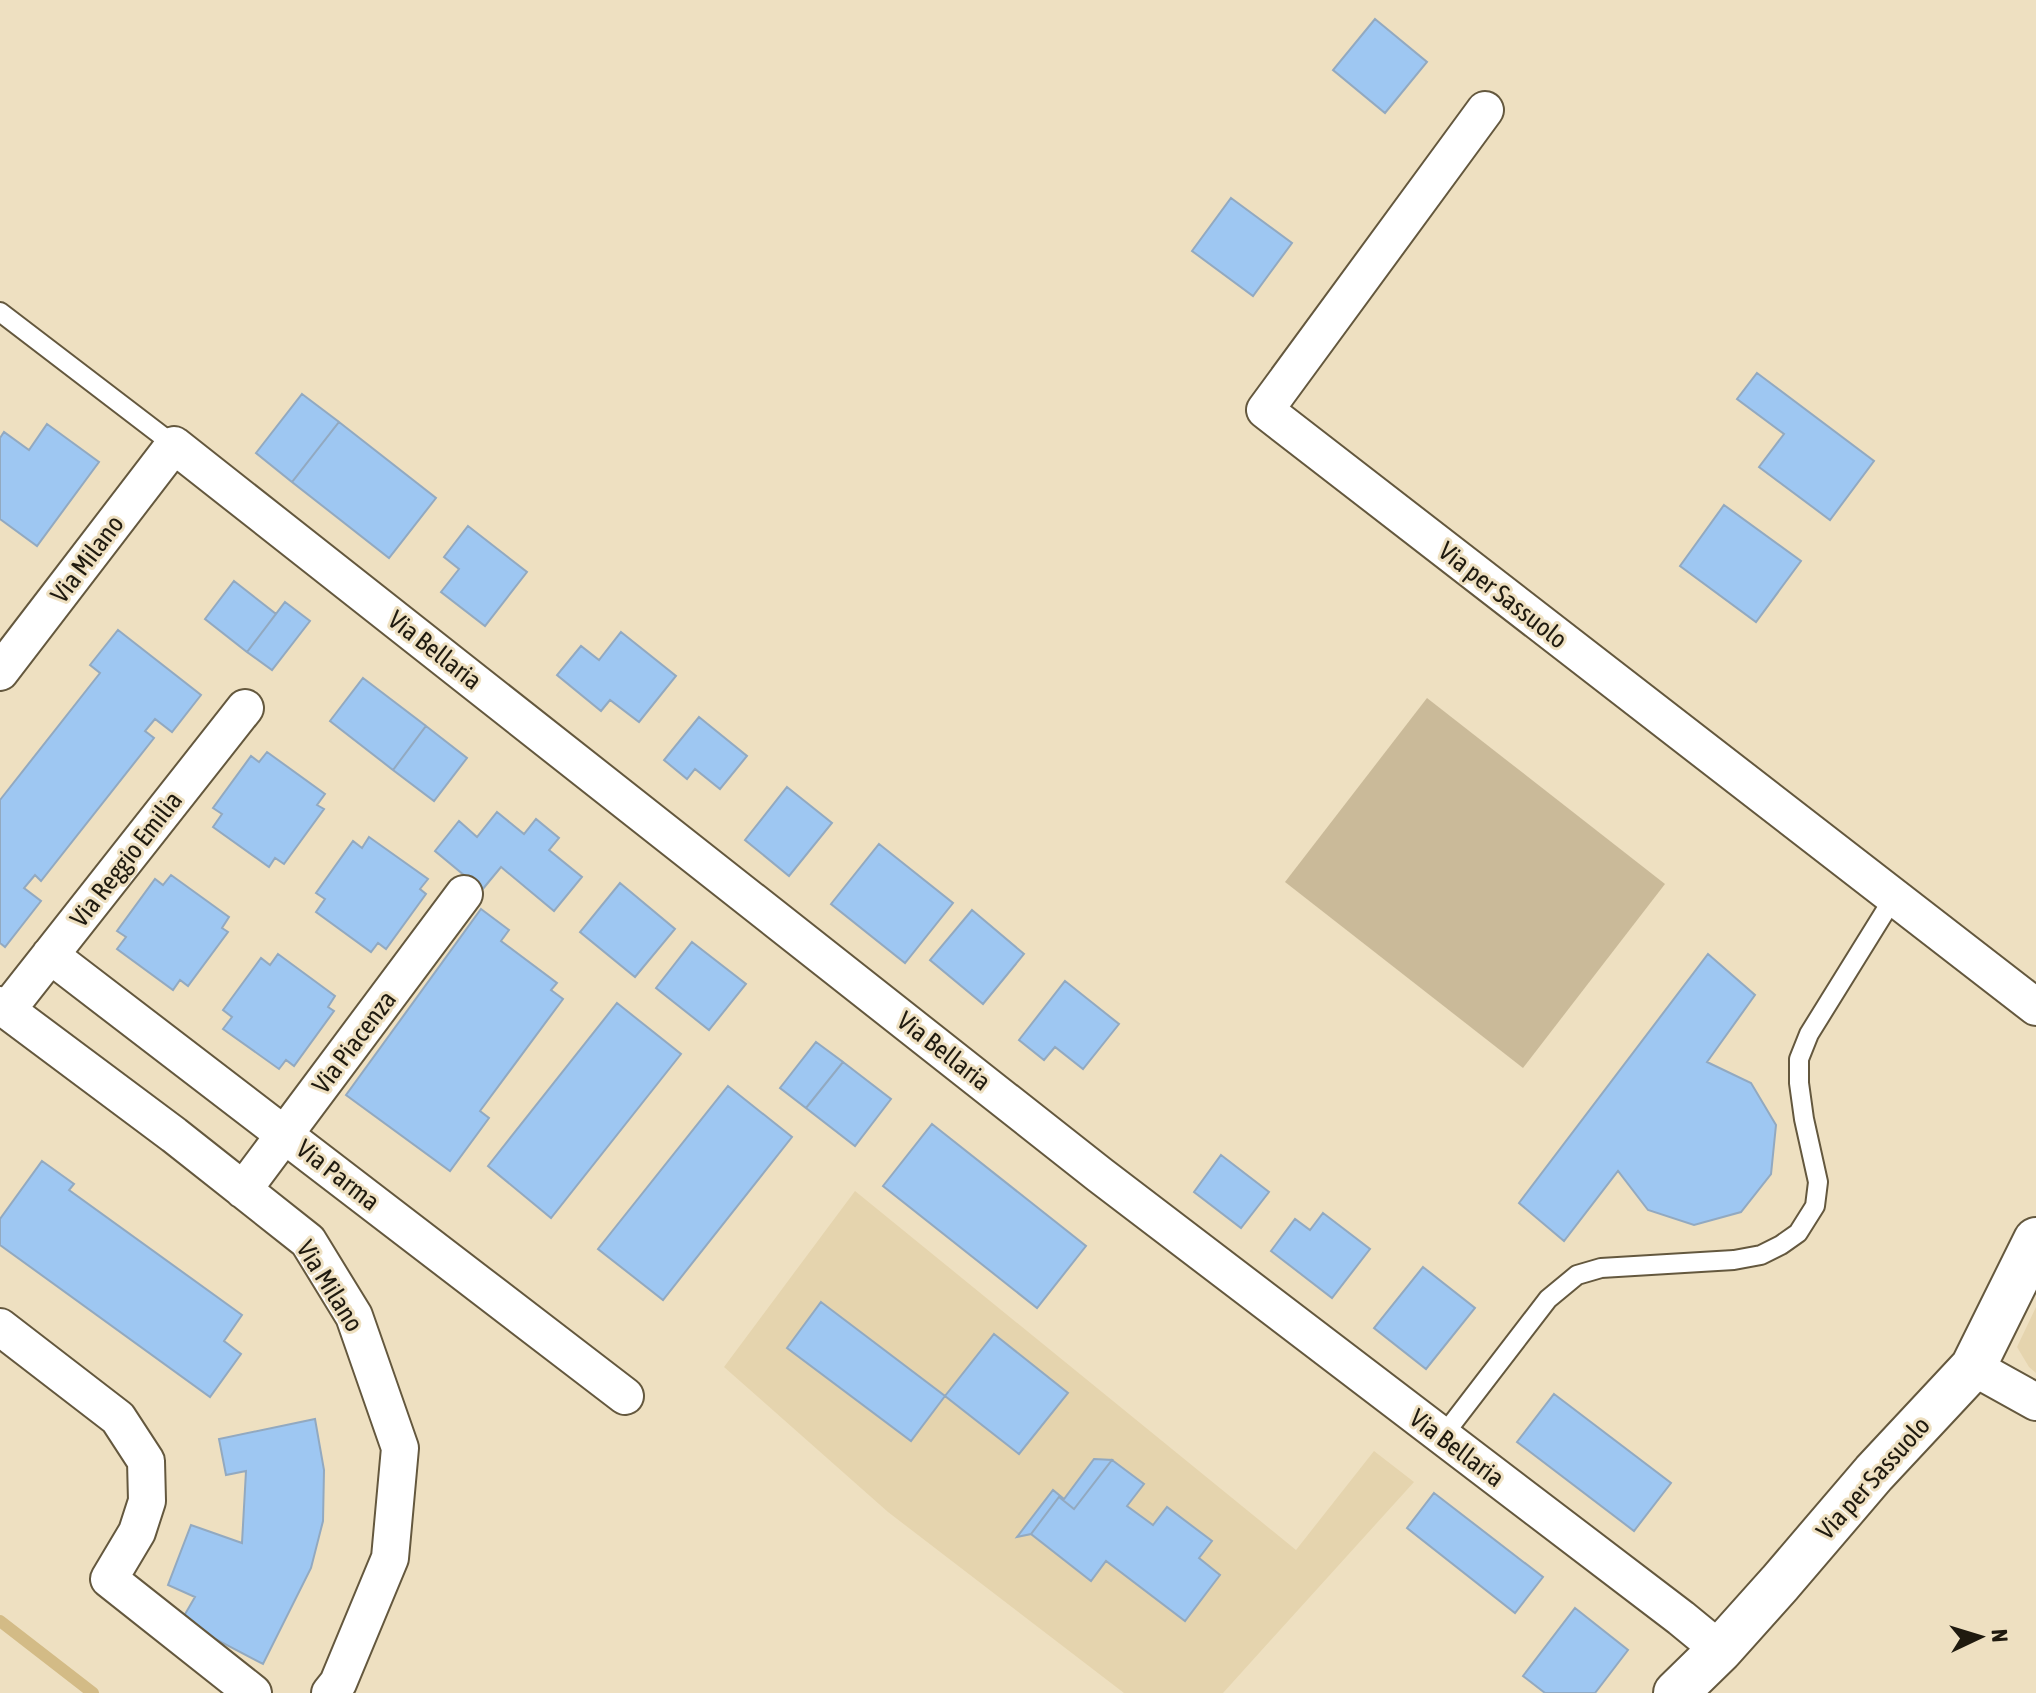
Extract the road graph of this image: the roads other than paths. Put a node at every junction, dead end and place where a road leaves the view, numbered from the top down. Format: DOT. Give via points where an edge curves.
graph roads {
  1 [pos="1485,110"];
  2 [pos="0,312"];
  3 [pos="174,445"];
  4 [pos="0,672"];
  5 [pos="245,708"];
  6 [pos="464,894"];
  7 [pos="1894,897"];
  8 [pos="50,955"];
  9 [pos="3,1007"];
  10 [pos="2036,1007"];
  11 [pos="285,1134"];
  12 [pos="243,1190"];
  13 [pos="2036,1240"];
  14 [pos="0,1327"];
  15 [pos="1973,1367"];
  16 [pos="625,1396"];
  17 [pos="2036,1402"];
  18 [pos="1442,1437"];
  19 [pos="1720,1650"];
  20 [pos="253,1693"];
  21 [pos="330,1693"];
  22 [pos="1676,1693"];
  1 -- 7 [label="street, Via per Sassuolo" via="1265,410"];
  2 -- 3 [label="lane"];
  3 -- 4 [label="street, Via Milano"];
  3 -- 18 [label="street, Via Bellaria" via="1100,1175"];
  5 -- 8 [label="street, Via Reggio Emilia"];
  6 -- 11 [label="street, Via Piacenza"];
  7 -- 10 [label="street, Via per Sassuolo"];
  7 -- 18 [label="lane" via="1809,1034 1799,1059 1804,1119 1818,1182 1815,1206 1798,1233 1761,1255 1601,1268 1577,1275 1548,1299"];
  8 -- 9 [label="street, Via Reggio Emilia"];
  8 -- 11 [label="street, Via Parma"];
  9 -- 12 [label="street, Via Milano"];
  11 -- 12 [label="street, Via Piacenza"];
  11 -- 16 [label="street, Via Parma"];
  12 -- 21 [label="street, Via Milano" via="308,1241 354,1316 400,1448 390,1558"];
  13 -- 15 [label="main road, Via per Sassuolo"];
  14 -- 20 [label="street" via="118,1418 146,1461 147,1501 137,1532 109,1579"];
  15 -- 17 [label="street"];
  15 -- 19 [label="main road, Via per Sassuolo"];
  18 -- 19 [label="street, Via Bellaria"];
  19 -- 22 [label="main road, Via per Sassuolo"];
}
